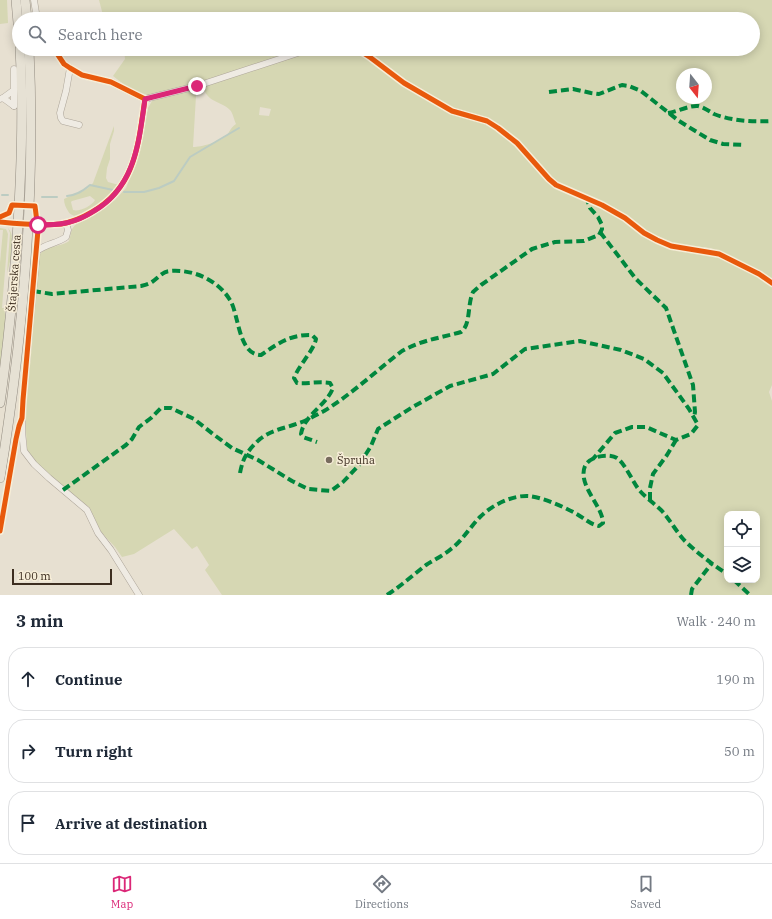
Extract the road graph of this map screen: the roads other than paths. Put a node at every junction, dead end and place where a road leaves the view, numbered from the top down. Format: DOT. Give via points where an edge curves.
graph roads {
  1 [pos="16,0"];
  2 [pos="25,0"];
  3 [pos="34,0"];
  4 [pos="17,12"];
  5 [pos="26,12"];
  6 [pos="35,12"];
  7 [pos="20,56"];
  8 [pos="29,56"];
  9 [pos="59,56"];
  10 [pos="289,56"];
  11 [pos="368,56"];
  12 [pos="70,68"];
  13 [pos="14,69"];
  14 [pos="14,90"];
  15 [pos="2,98"];
  16 [pos="145,99"];
  17 [pos="79,125"];
  18 [pos="0,222"];
  19 [pos="18,223"];
  20 [pos="66,223"];
  21 [pos="28,224"];
  22 [pos="772,283"];
  23 [pos="0,403"];
  24 [pos="0,478"];
  25 [pos="140,595"];
  1 -- 4 [label="main road"];
  2 -- 5 [label="main road"];
  3 -- 6 [label="street"];
  7 -- 19 [label="main road, Štajerska cesta" via="22,123"];
  8 -- 21 [label="main road, Štajerska cesta" via="31,124"];
  9 -- 12 [label="street"];
  10 -- 16 [label="street" via="197,86"];
  11 -- 22 [label="street" via="404,83 452,111 488,121 518,143 556,185 602,205 657,240 671,246 719,254 760,274"];
  12 -- 16 [label="street" via="82,75 111,82"];
  12 -- 17 [label="street" via="60,118"];
  13 -- 14 [label="street"];
  14 -- 15 [label="street"];
  14 -- 15 [label="street" via="14,106"];
  16 -- 20 [label="street" via="139,138 125,182 113,198 100,208"];
  18 -- 19 [label="street"];
  19 -- 21 [label="street"];
  19 -- 23 [label="main road, Štajerska cesta"];
  20 -- 21 [label="street"];
  20 -- 25 [label="street" via="66,237 44,245 37,251 23,400 24,451 34,464 87,510 98,533"];
  21 -- 24 [label="main road, Štajerska cesta" via="20,333"];
}
